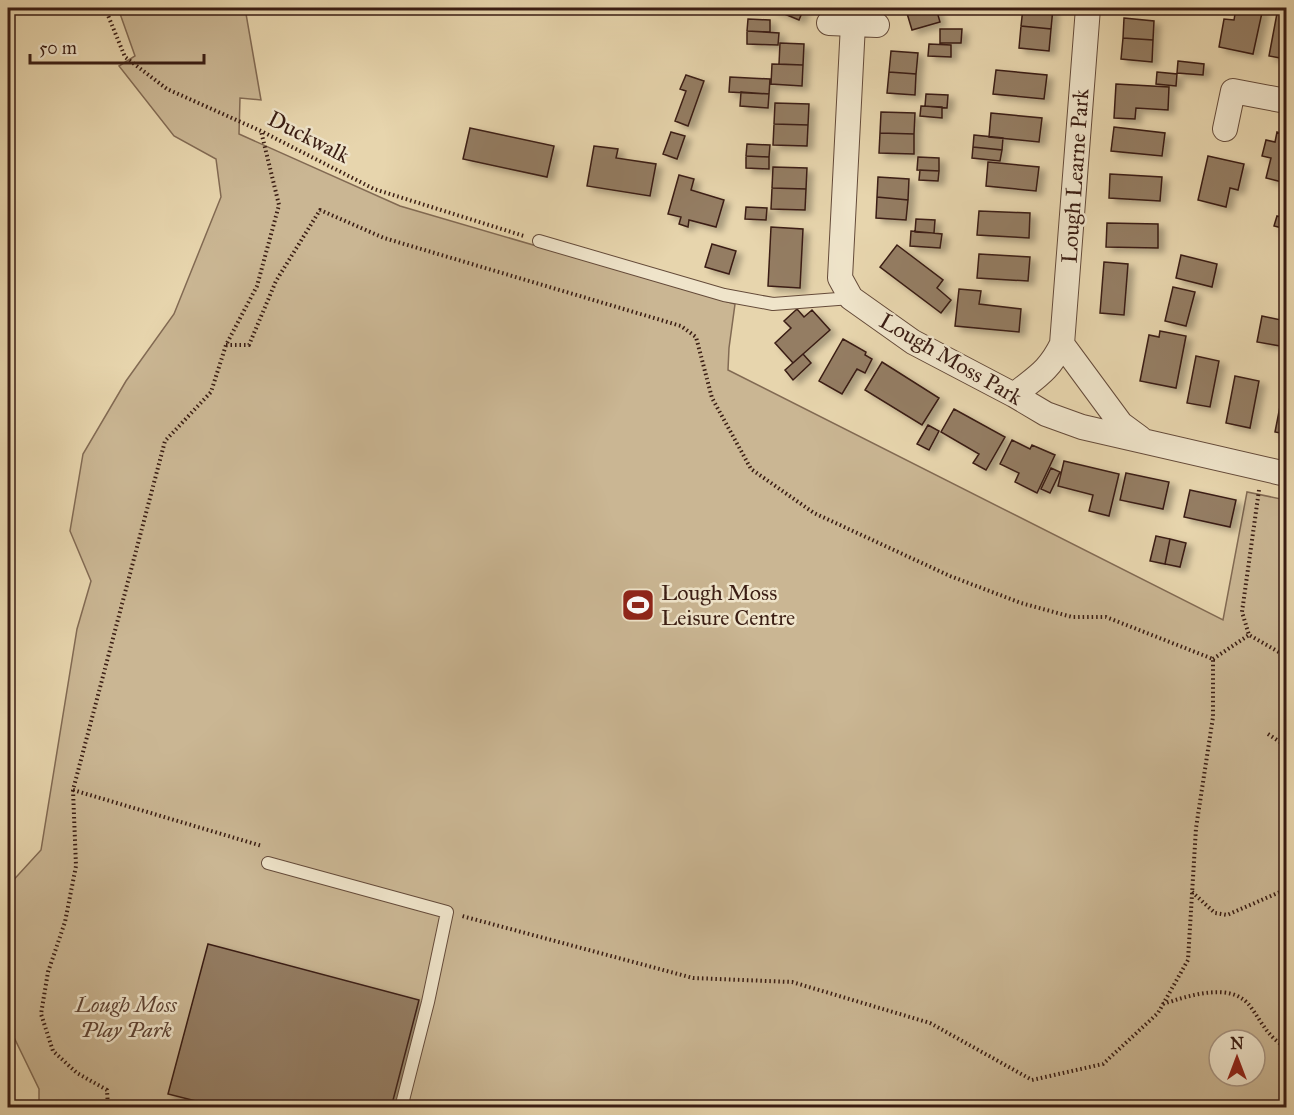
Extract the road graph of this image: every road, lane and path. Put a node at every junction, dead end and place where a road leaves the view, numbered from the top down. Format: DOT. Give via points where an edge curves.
graph roads {
  1 [pos="105,8"];
  2 [pos="1088,8"];
  3 [pos="877,24"];
  4 [pos="1287,101"];
  5 [pos="1225,129"];
  6 [pos="261,131"];
  7 [pos="538,241"];
  8 [pos="851,298"];
  9 [pos="1062,344"];
  10 [pos="226,345"];
  11 [pos="1014,395"];
  12 [pos="1142,440"];
  13 [pos="1262,468"];
  14 [pos="1287,474"];
  15 [pos="1249,635"];
  16 [pos="1287,656"];
  17 [pos="1213,658"];
  18 [pos="1268,734"];
  19 [pos="1287,746"];
  20 [pos="73,790"];
  21 [pos="268,863"];
  22 [pos="1287,886"];
  23 [pos="1192,891"];
  24 [pos="447,912"];
  25 [pos="1162,1005"];
  26 [pos="1287,1047"];
  27 [pos="108,1107"];
  28 [pos="401,1107"];
  1 -- 6 [label="path, Duckwalk" via="125,57 167,89"];
  2 -- 9 [label="street, Lough Learne Park"];
  3 -- 8 [label="street" via="841,23 840,278"];
  4 -- 5 [label="street" via="1233,91"];
  6 -- 7 [label="path, Duckwalk" via="374,189"];
  6 -- 10 [label="path" via="279,205 257,286"];
  7 -- 8 [label="lane" via="724,295 773,304"];
  8 -- 11 [label="street, Lough Moss Park" via="913,342"];
  9 -- 11 [label="street, Lough Learne Park" via="1047,369"];
  9 -- 12 [label="street" via="1120,424"];
  10 -- 17 [label="path" via="249,345 276,281 320,210 384,238 681,326 696,337 712,398 751,469 814,513 950,576 1021,603 1072,617 1106,617"];
  10 -- 20 [label="path" via="211,392 165,441"];
  11 -- 12 [label="street, Lough Moss Park" via="1064,421"];
  12 -- 13 [label="street, Lough Moss Park"];
  13 -- 14 [label="street, Lough Moss Park"];
  13 -- 15 [label="path" via="1242,612"];
  15 -- 16 [label="path"];
  15 -- 17 [label="path"];
  17 -- 23 [label="path" via="1213,717 1196,828"];
  18 -- 19 [label="path"];
  20 -- 21 [label="path" via="266,848"];
  20 -- 27 [label="path" via="76,866 41,1014 53,1051 77,1073 107,1090"];
  21 -- 24 [label="lane"];
  22 -- 23 [label="path" via="1227,915 1215,913"];
  23 -- 25 [label="path" via="1188,960"];
  24 -- 25 [label="path" via="693,978 792,982 930,1023 1032,1080 1103,1064"];
  24 -- 28 [label="lane"];
  25 -- 26 [label="path" via="1200,993 1233,993 1250,1005 1263,1028"];
}
